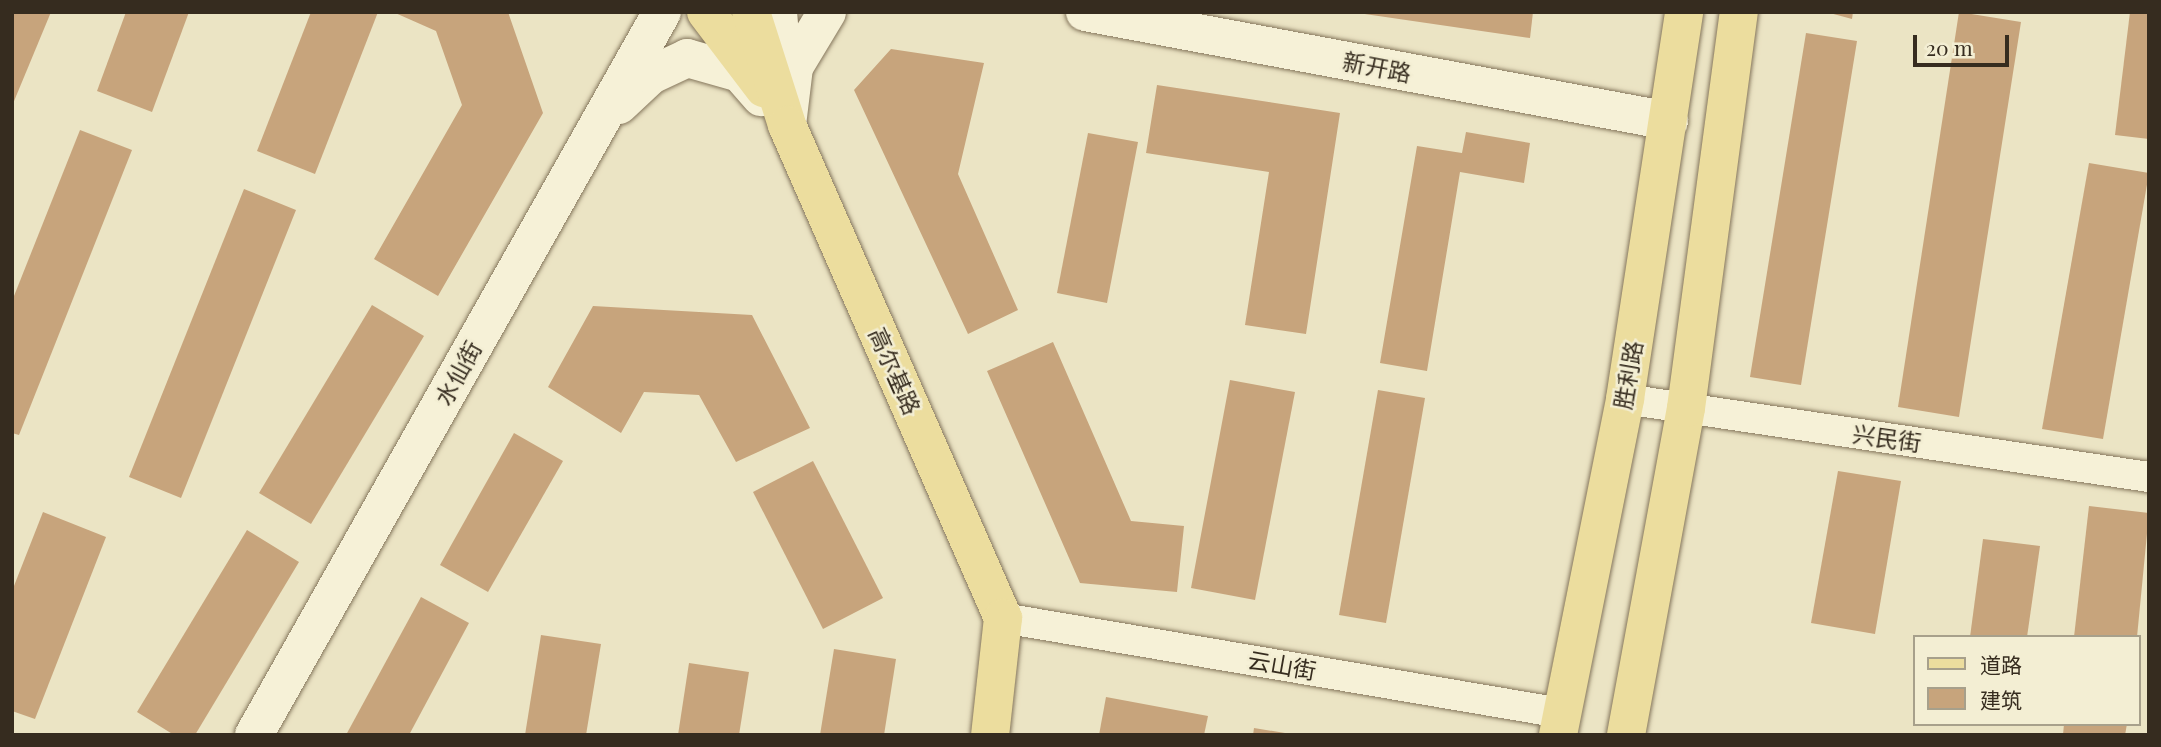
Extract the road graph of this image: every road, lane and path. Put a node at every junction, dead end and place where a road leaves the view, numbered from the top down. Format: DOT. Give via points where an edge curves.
graph roads {
  1 [pos="644,12"];
  2 [pos="662,12"];
  3 [pos="706,12"];
  4 [pos="751,12"];
  5 [pos="778,12"];
  6 [pos="827,12"];
  7 [pos="1085,12"];
  8 [pos="1684,12"];
  9 [pos="1739,12"];
  10 [pos="1669,121"];
  11 [pos="787,125"];
  12 [pos="589,141"];
  13 [pos="1625,399"];
  14 [pos="1686,408"];
  15 [pos="2149,477"];
  16 [pos="1003,618"];
  17 [pos="1559,724"];
  18 [pos="254,735"];
  19 [pos="990,735"];
  20 [pos="1626,735"];
  1 -- 12 [label="main road"];
  2 -- 12 [label="main road, 水仙街"];
  3 -- 11 [label="main road"];
  4 -- 11 [label="main road, 高尔基路"];
  5 -- 11 [label="main road"];
  6 -- 11 [label="main road" via="794,66"];
  7 -- 10 [label="main road, 新开路"];
  8 -- 10 [label="main road, 胜利路"];
  9 -- 14 [label="main road"];
  10 -- 13 [label="main road, 胜利路"];
  11 -- 12 [label="main road" via="740,73 687,58 651,75"];
  11 -- 16 [label="main road, 高尔基路"];
  12 -- 18 [label="main road, 水仙街"];
  13 -- 14 [label="street, 兴民街"];
  13 -- 17 [label="main road, 胜利路"];
  14 -- 15 [label="street, 兴民街"];
  14 -- 20 [label="main road"];
  16 -- 17 [label="street, 云山街"];
  16 -- 19 [label="main road"];
}
